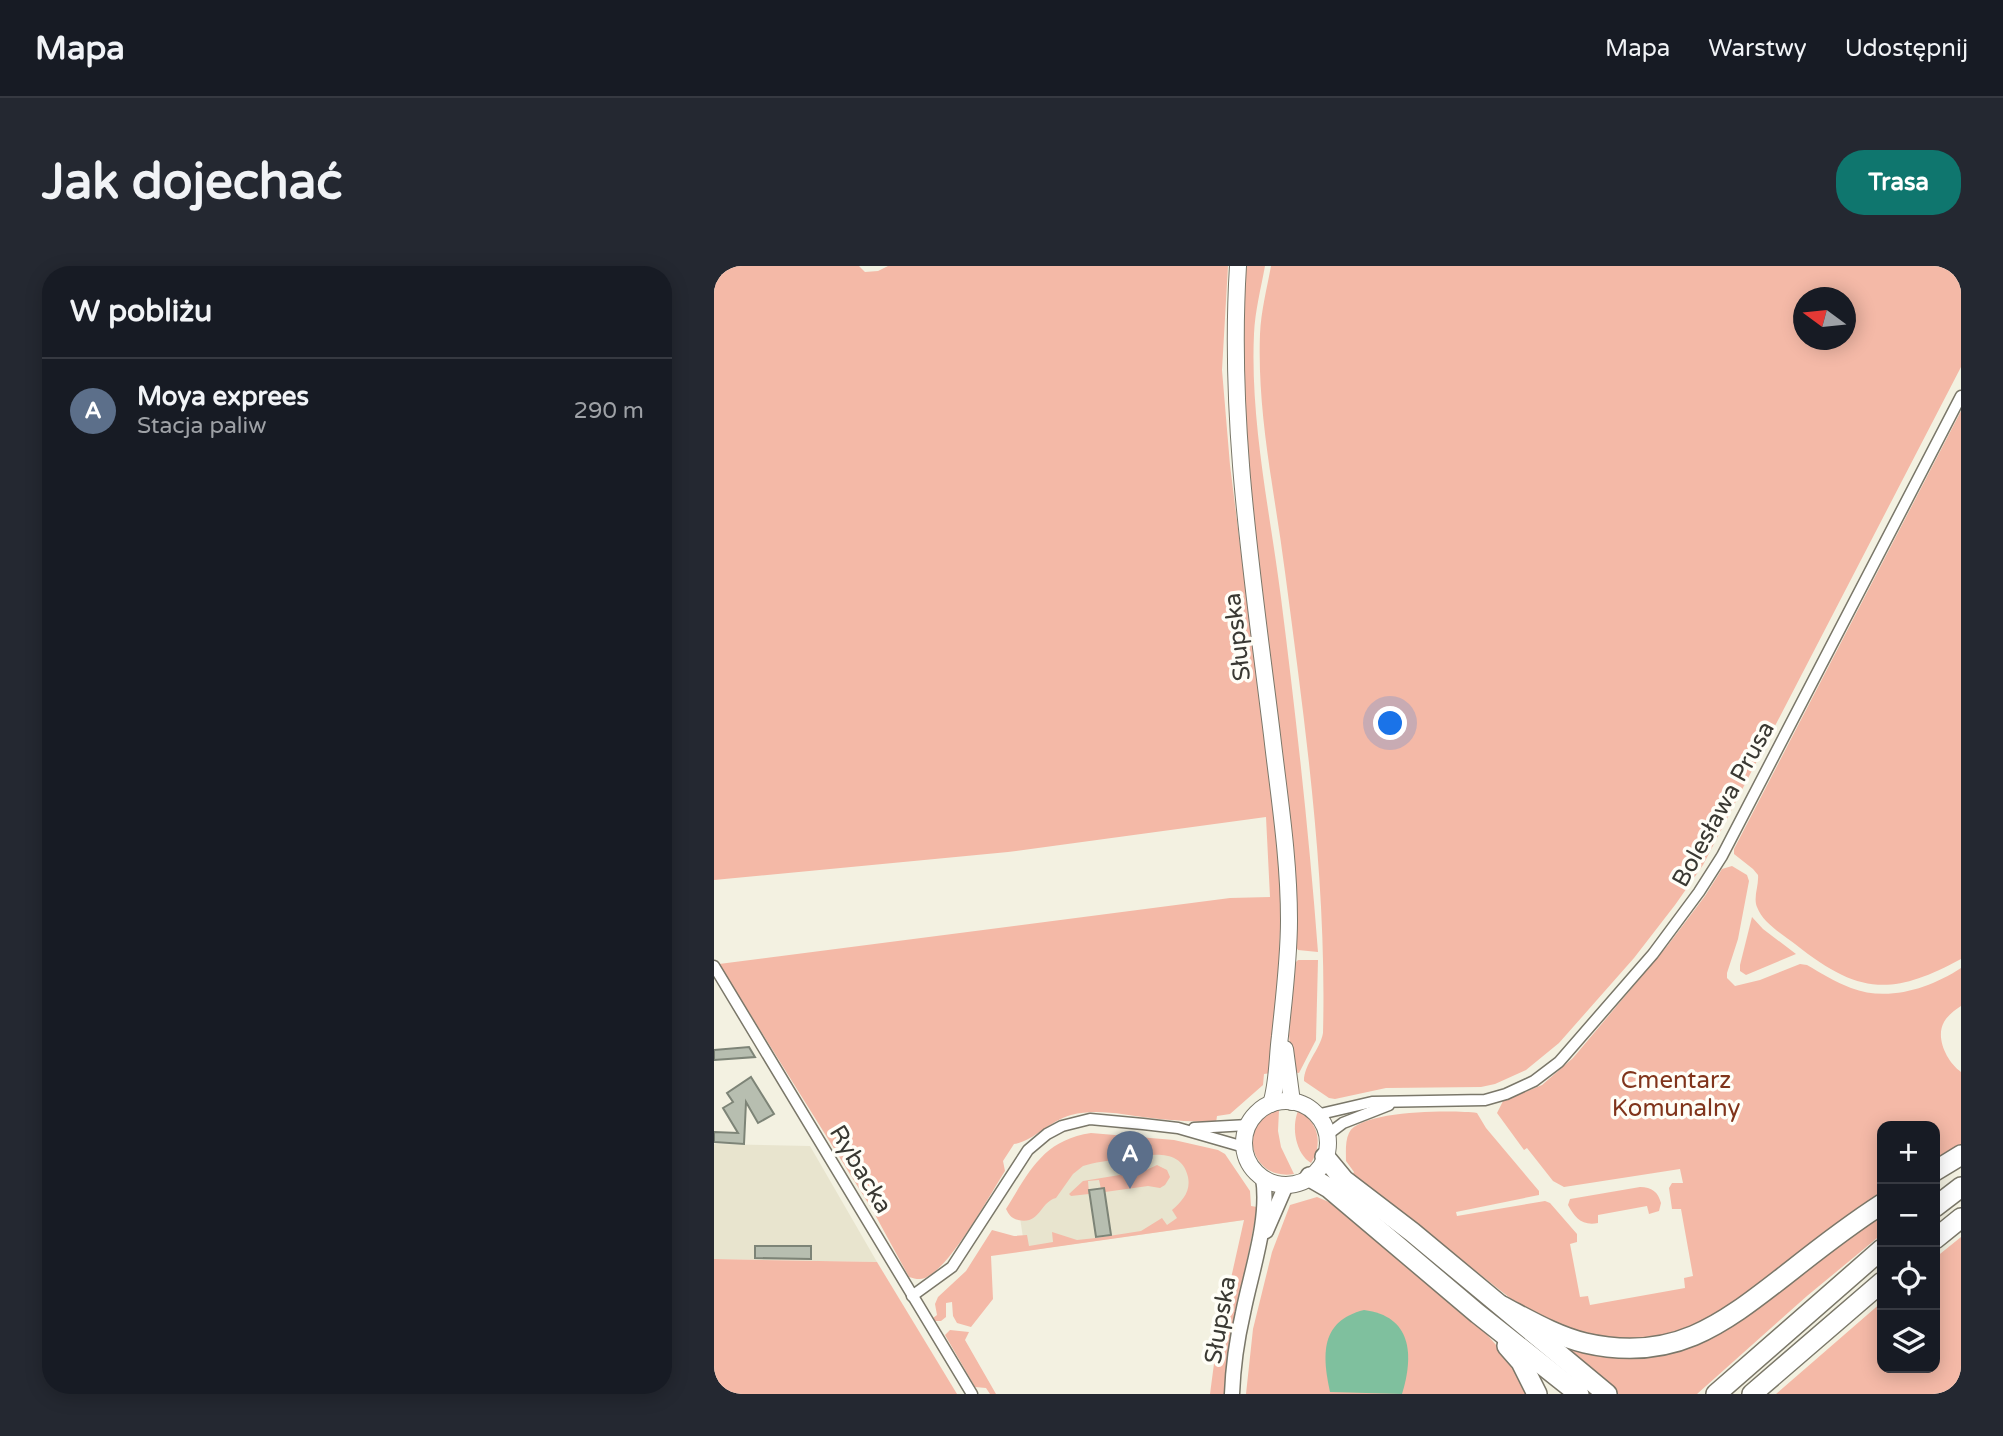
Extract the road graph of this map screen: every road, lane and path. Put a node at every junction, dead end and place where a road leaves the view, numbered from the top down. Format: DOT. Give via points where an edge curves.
graph roads {
  1 [pos="1238,266"];
  2 [pos="1961,396"];
  3 [pos="714,966"];
  4 [pos="1284,1001"];
  5 [pos="1405,1101"];
  6 [pos="1292,1102"];
  7 [pos="1271,1104"];
  8 [pos="1317,1115"];
  9 [pos="1248,1125"];
  10 [pos="1178,1128"];
  11 [pos="1327,1135"];
  12 [pos="1244,1147"];
  13 [pos="1961,1155"];
  14 [pos="1325,1157"];
  15 [pos="1940,1168"];
  16 [pos="1310,1177"];
  17 [pos="1263,1178"];
  18 [pos="1286,1185"];
  19 [pos="1961,1187"];
  20 [pos="1940,1203"];
  21 [pos="1877,1207"];
  22 [pos="1961,1218"];
  23 [pos="1961,1229"];
  24 [pos="1940,1235"];
  25 [pos="1940,1243"];
  26 [pos="1877,1254"];
  27 [pos="1256,1255"];
  28 [pos="1877,1286"];
  29 [pos="912,1296"];
  30 [pos="1502,1306"];
  31 [pos="1478,1314"];
  32 [pos="972,1394"];
  33 [pos="1232,1394"];
  34 [pos="1536,1394"];
  35 [pos="1579,1394"];
  36 [pos="1607,1394"];
  37 [pos="1716,1394"];
  38 [pos="1752,1394"];
  1 -- 4 [label="main road, Słupska" via="1235,356 1240,464 1288,877"];
  2 -- 5 [label="street, Bolesława Prusa" via="1722,856 1653,954 1569,1051 1534,1081 1485,1100"];
  3 -- 29 [label="street, Rybacka"];
  4 -- 6 [label="main road, Słupska"];
  4 -- 7 [label="main road, Słupska"];
  5 -- 8 [label="street, Bolesława Prusa" via="1372,1102"];
  5 -- 11 [label="street, Bolesława Prusa" via="1361,1115"];
  6 -- 7 [label="main road"];
  6 -- 8 [label="main road"];
  7 -- 9 [label="main road" via="1257,1112"];
  8 -- 11 [label="main road"];
  9 -- 10 [label="street"];
  9 -- 12 [label="main road"];
  10 -- 12 [label="street"];
  10 -- 29 [label="street" via="1090,1119 1047,1134 1023,1157 952,1267"];
  11 -- 14 [label="main road"];
  12 -- 17 [label="main road" via="1250,1164"];
  13 -- 15 [label="highway"];
  14 -- 16 [label="main road"];
  14 -- 30 [label="highway" via="1338,1176"];
  16 -- 18 [label="main road"];
  16 -- 31 [label="highway"];
  17 -- 18 [label="main road"];
  17 -- 27 [label="main road, Słupska"];
  18 -- 27 [label="main road, Słupska"];
  19 -- 20 [label="highway"];
  21 -- 30 [label="highway" via="1740,1311 1686,1339 1642,1347 1585,1343"];
  22 -- 24 [label="highway"];
  23 -- 25 [label="highway"];
  26 -- 37 [label="highway"];
  27 -- 33 [label="main road, Słupska" via="1238,1336"];
  28 -- 38 [label="highway"];
  29 -- 32 [label="street, Rybacka"];
  30 -- 36 [label="highway"];
  31 -- 34 [label="highway" via="1521,1362"];
  31 -- 35 [label="highway"];
}
